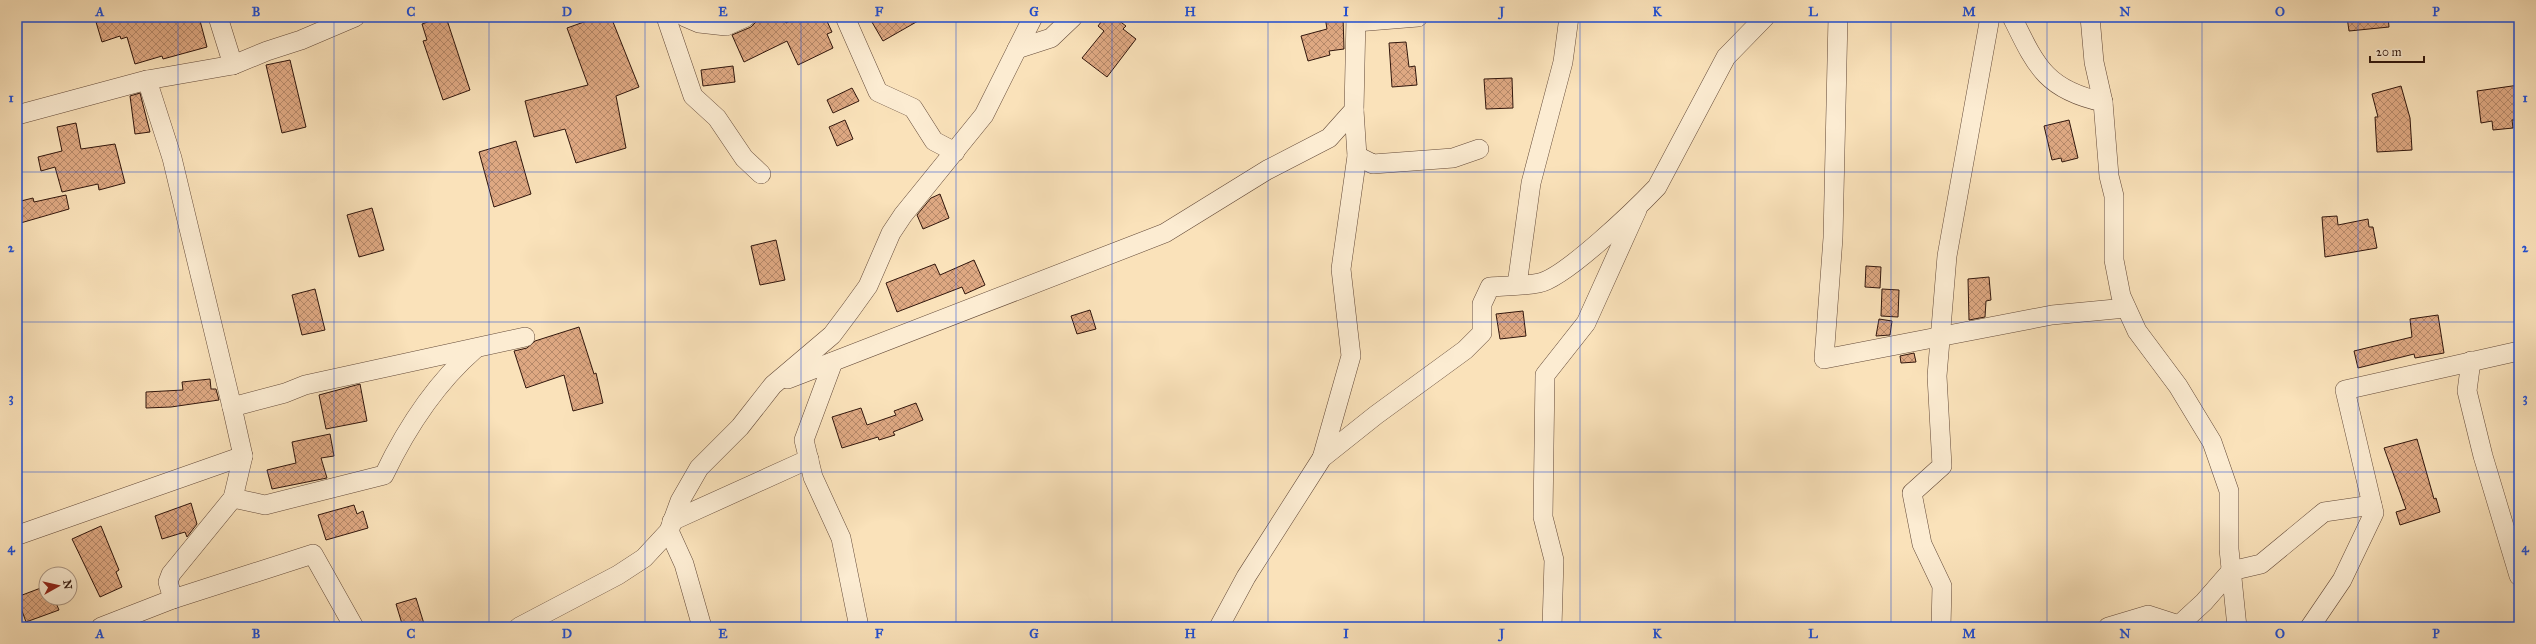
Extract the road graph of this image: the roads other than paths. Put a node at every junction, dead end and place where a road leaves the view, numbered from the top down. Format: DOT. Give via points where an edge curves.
graph roads {
  1 [pos="218,17"];
  2 [pos="666,17"];
  3 [pos="685,17"];
  4 [pos="746,17"];
  5 [pos="845,17"];
  6 [pos="1033,17"];
  7 [pos="1073,17"];
  8 [pos="1418,17"];
  9 [pos="1570,17"];
  10 [pos="1765,17"];
  11 [pos="1838,17"];
  12 [pos="1990,17"];
  13 [pos="2012,17"];
  14 [pos="2090,17"];
  15 [pos="349,18"];
  16 [pos="1356,19"];
  17 [pos="1017,49"];
  18 [pos="233,65"];
  19 [pos="147,80"];
  20 [pos="2103,102"];
  21 [pos="1354,110"];
  22 [pos="17,115"];
  23 [pos="1479,149"];
  24 [pos="955,152"];
  25 [pos="1357,156"];
  26 [pos="761,174"];
  27 [pos="1640,204"];
  28 [pos="1516,285"];
  29 [pos="2126,308"];
  30 [pos="525,337"];
  31 [pos="1940,338"];
  32 [pos="476,348"];
  33 [pos="2519,351"];
  34 [pos="2471,361"];
  35 [pos="833,362"];
  36 [pos="773,385"];
  37 [pos="232,407"];
  38 [pos="243,456"];
  39 [pos="1322,458"];
  40 [pos="809,459"];
  41 [pos="233,498"];
  42 [pos="2372,505"];
  43 [pos="670,526"];
  44 [pos="21,534"];
  45 [pos="2231,571"];
  46 [pos="2519,576"];
  47 [pos="173,599"];
  48 [pos="101,627"];
  49 [pos="354,627"];
  50 [pos="519,627"];
  51 [pos="702,627"];
  52 [pos="859,627"];
  53 [pos="1219,627"];
  54 [pos="1552,627"];
  55 [pos="1941,627"];
  56 [pos="2108,627"];
  57 [pos="2237,627"];
  58 [pos="2310,627"];
  1 -- 18 [label="street"];
  2 -- 26 [label="street" via="692,96 718,118 744,158"];
  3 -- 4 [label="street" via="699,23 726,26"];
  5 -- 24 [label="street" via="878,92 913,108 934,141"];
  6 -- 17 [label="street"];
  7 -- 17 [label="street" via="1051,38"];
  8 -- 16 [label="street"];
  9 -- 28 [label="street" via="1563,62 1531,183"];
  10 -- 27 [label="street" via="1726,57 1657,186"];
  11 -- 31 [label="street" via="1833,238 1824,359"];
  12 -- 31 [label="street" via="1948,249"];
  13 -- 20 [label="street" via="2045,75 2064,90"];
  14 -- 20 [label="street" via="2094,62"];
  15 -- 18 [label="street" via="301,40"];
  16 -- 21 [label="street"];
  17 -- 24 [label="street" via="984,115"];
  18 -- 19 [label="street"];
  19 -- 22 [label="street"];
  19 -- 37 [label="street" via="172,158"];
  20 -- 29 [label="street" via="2109,176 2114,196 2114,260"];
  21 -- 25 [label="street"];
  21 -- 35 [label="street" via="1329,138 1267,170 1165,233"];
  23 -- 25 [label="street" via="1453,158 1373,164"];
  24 -- 36 [label="street" via="903,215 891,233 868,286 832,335"];
  25 -- 39 [label="street" via="1341,269 1351,356"];
  27 -- 28 [label="street" via="1568,267 1540,283"];
  27 -- 54 [label="street" via="1586,323 1545,375 1543,517 1554,560"];
  28 -- 39 [label="street" via="1490,287 1482,304 1482,333 1469,346 1396,403 1359,427"];
  29 -- 31 [label="street" via="2052,315"];
  29 -- 45 [label="street" via="2137,331 2178,386 2212,442 2229,491"];
  30 -- 32 [label="street"];
  31 -- 55 [label="street" via="1937,376 1942,466 1912,493 1922,544 1942,586"];
  32 -- 37 [label="street" via="305,385"];
  32 -- 41 [label="street" via="455,366 402,439 384,475 265,505"];
  33 -- 34 [label="street"];
  34 -- 42 [label="street" via="2345,390"];
  34 -- 46 [label="street" via="2467,391 2483,456"];
  35 -- 36 [label="street"];
  35 -- 40 [label="street" via="804,440"];
  36 -- 43 [label="street" via="740,427 699,468 680,500"];
  37 -- 38 [label="street"];
  38 -- 41 [label="street"];
  38 -- 44 [label="street"];
  39 -- 53 [label="street" via="1246,577"];
  40 -- 43 [label="street"];
  40 -- 52 [label="street" via="813,477 841,538"];
  41 -- 47 [label="street" via="171,574 168,582"];
  42 -- 45 [label="street" via="2324,512 2260,564"];
  42 -- 58 [label="street" via="2374,513 2342,580"];
  43 -- 50 [label="street" via="644,558 618,575"];
  43 -- 51 [label="street"];
  45 -- 56 [label="street" via="2204,602 2179,625 2148,615"];
  45 -- 57 [label="street"];
  47 -- 48 [label="street"];
  47 -- 49 [label="street" via="313,554"];
}
